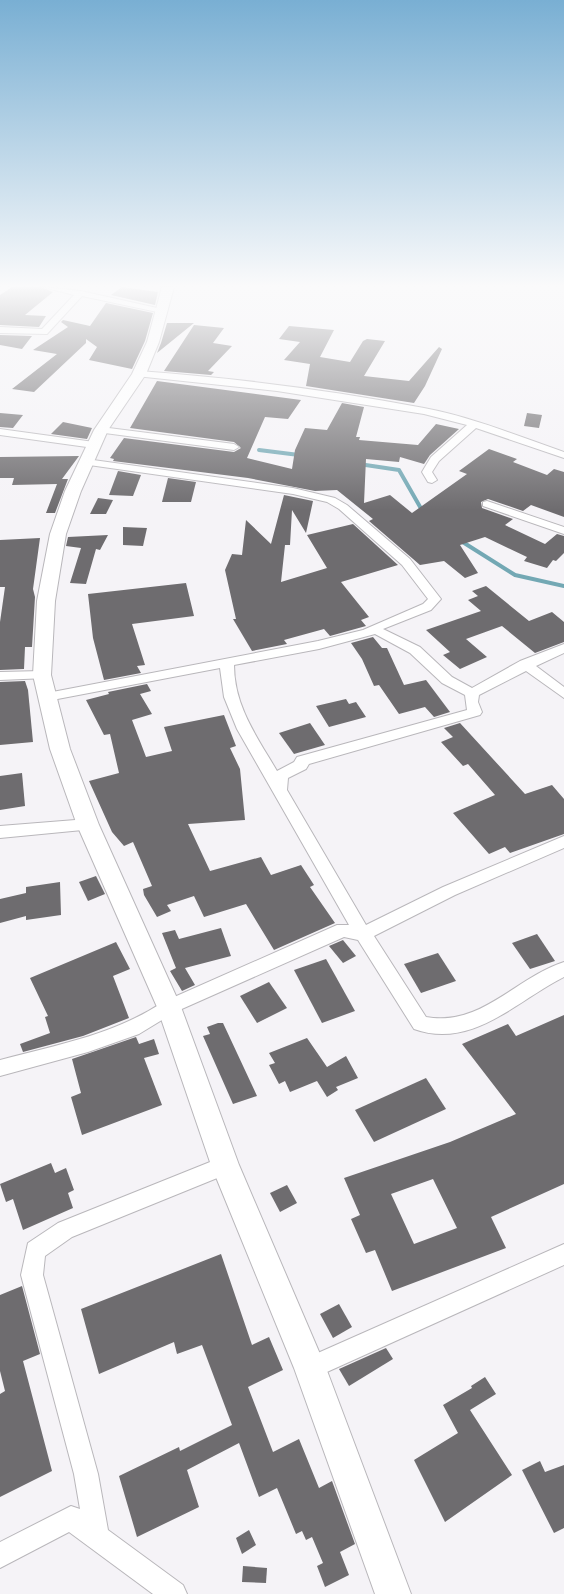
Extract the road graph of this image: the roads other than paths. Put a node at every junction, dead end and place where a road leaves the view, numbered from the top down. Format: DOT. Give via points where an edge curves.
graph roads {
  1 [pos="145,361"];
  2 [pos="140,374"];
  3 [pos="474,424"];
  4 [pos="0,432"];
  5 [pos="94,446"];
  6 [pos="234,447"];
  7 [pos="564,455"];
  8 [pos="432,480"];
  9 [pos="487,504"];
  10 [pos="564,531"];
  11 [pos="352,637"];
  12 [pos="564,648"];
  13 [pos="227,663"];
  14 [pos="525,664"];
  15 [pos="205,667"];
  16 [pos="0,676"];
  17 [pos="225,681"];
  18 [pos="44,686"];
  19 [pos="472,693"];
  20 [pos="564,694"];
  21 [pos="302,761"];
  22 [pos="270,768"];
  23 [pos="280,790"];
  24 [pos="88,825"];
  25 [pos="0,832"];
  26 [pos="564,842"];
  27 [pos="363,934"];
  28 [pos="564,969"];
  29 [pos="169,1007"];
  30 [pos="0,1068"];
  31 [pos="225,1164"];
  32 [pos="564,1254"];
  33 [pos="310,1368"];
  34 [pos="97,1538"];
  35 [pos="0,1555"];
  36 [pos="174,1594"];
  37 [pos="393,1594"];
  1 -- 2 [label="street"];
  2 -- 3 [label="street" via="362,400"];
  2 -- 5 [label="street"];
  3 -- 7 [label="street"];
  3 -- 8 [label="street" via="435,459 427,472"];
  4 -- 5 [label="street"];
  5 -- 6 [label="street"];
  5 -- 11 [label="street" via="331,500 343,507 406,562 435,599 427,607"];
  5 -- 18 [label="street" via="58,534 46,601"];
  9 -- 10 [label="street"];
  11 -- 13 [label="street"];
  11 -- 19 [label="street" via="376,630 415,650 447,680"];
  12 -- 14 [label="street"];
  13 -- 15 [label="street"];
  13 -- 17 [label="street"];
  14 -- 19 [label="street"];
  14 -- 20 [label="street"];
  15 -- 17 [label="street"];
  15 -- 18 [label="street"];
  16 -- 18 [label="street"];
  17 -- 22 [label="street" via="238,717"];
  18 -- 24 [label="street" via="60,749"];
  19 -- 21 [label="street" via="476,712"];
  21 -- 22 [label="street"];
  21 -- 23 [label="street" via="281,775"];
  22 -- 23 [label="street"];
  23 -- 27 [label="street"];
  24 -- 25 [label="street"];
  24 -- 29 [label="street"];
  26 -- 27 [label="street" via="449,891"];
  27 -- 28 [label="street" via="408,1008 420,1024 434,1029 463,1025 510,1004"];
  27 -- 29 [label="street" via="343,930"];
  29 -- 30 [label="street" via="153,1020"];
  29 -- 31 [label="street"];
  31 -- 33 [label="street"];
  31 -- 34 [label="street" via="66,1230 35,1250 32,1275 86,1474"];
  32 -- 33 [label="street"];
  33 -- 37 [label="street"];
  34 -- 35 [label="street" via="71,1518"];
  34 -- 36 [label="street"];
}
